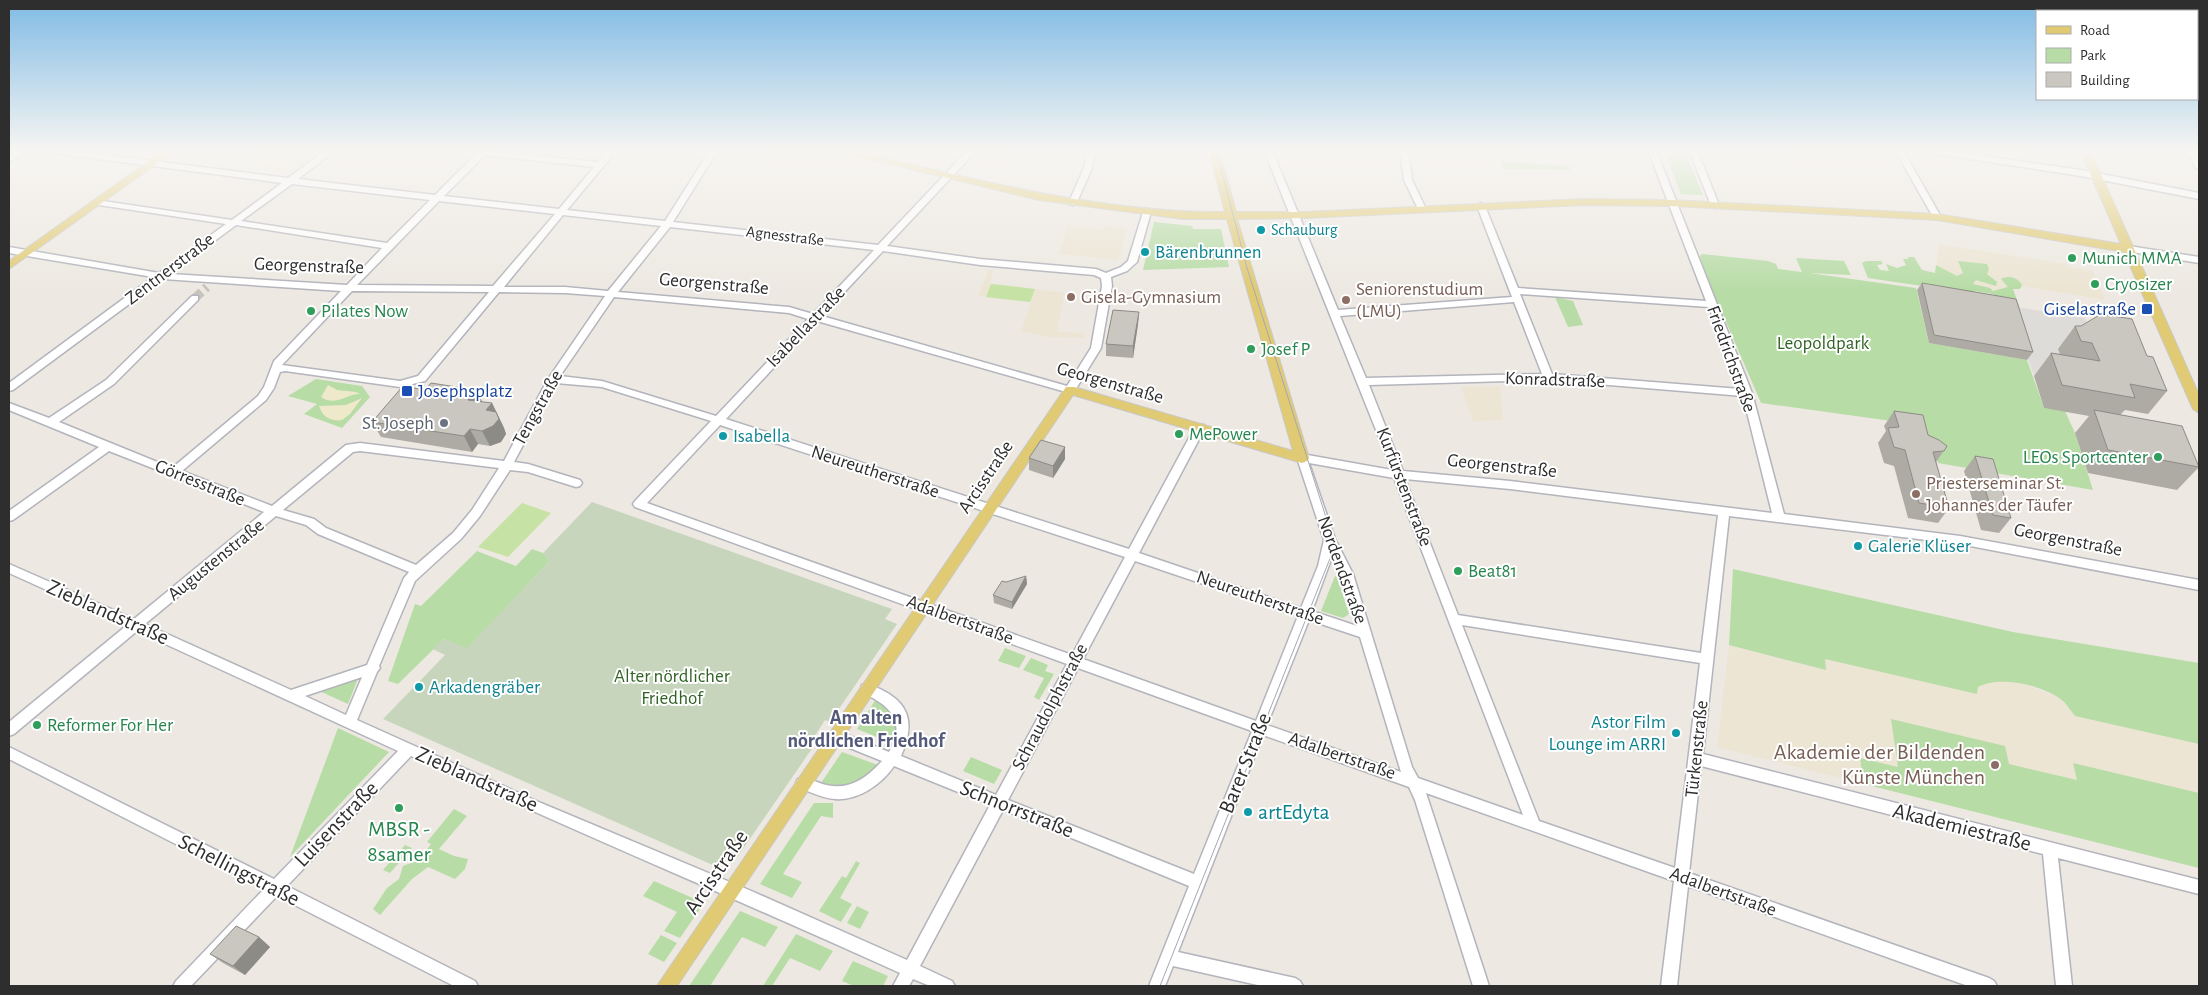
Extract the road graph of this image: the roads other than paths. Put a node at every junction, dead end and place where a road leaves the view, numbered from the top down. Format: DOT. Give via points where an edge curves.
graph roads {
  1 [pos="107,196"];
  2 [pos="268,196"];
  3 [pos="434,196"];
  4 [pos="573,196"];
  5 [pos="684,196"];
  6 [pos="930,196"];
  7 [pos="1037,196"];
  8 [pos="1076,196"];
  9 [pos="1226,196"];
  10 [pos="1287,196"];
  11 [pos="1416,196"];
  12 [pos="1670,196"];
  13 [pos="1712,196"];
  14 [pos="1925,196"];
  15 [pos="2105,196"];
  16 [pos="439,197"];
  17 [pos="99,202"];
  18 [pos="1074,202"];
  19 [pos="1672,203"];
  20 [pos="1715,205"];
  21 [pos="1481,206"];
  22 [pos="1422,209"];
  23 [pos="562,210"];
  24 [pos="1147,212"];
  25 [pos="1295,215"];
  26 [pos="1231,216"];
  27 [pos="1937,217"];
  28 [pos="233,222"];
  29 [pos="668,222"];
  30 [pos="389,246"];
  31 [pos="881,248"];
  32 [pos="2129,249"];
  33 [pos="9,250"];
  34 [pos="27,254"];
  35 [pos="2199,260"];
  36 [pos="9,266"];
  37 [pos="162,276"];
  38 [pos="1106,276"];
  39 [pos="350,288"];
  40 [pos="495,290"];
  41 [pos="611,294"];
  42 [pos="1516,295"];
  43 [pos="196,298"];
  44 [pos="1710,304"];
  45 [pos="1335,312"];
  46 [pos="815,316"];
  47 [pos="274,370"];
  48 [pos="1548,377"];
  49 [pos="553,379"];
  50 [pos="1363,382"];
  51 [pos="9,388"];
  52 [pos="1070,390"];
  53 [pos="1747,393"];
  54 [pos="9,406"];
  55 [pos="2199,409"];
  56 [pos="717,421"];
  57 [pos="52,422"];
  58 [pos="1200,428"];
  59 [pos="108,446"];
  60 [pos="1302,458"];
  61 [pos="507,465"];
  62 [pos="174,472"];
  63 [pos="1399,474"];
  64 [pos="576,483"];
  65 [pos="639,504"];
  66 [pos="277,510"];
  67 [pos="989,510"];
  68 [pos="1724,512"];
  69 [pos="9,517"];
  70 [pos="1779,518"];
  71 [pos="1329,539"];
  72 [pos="1132,555"];
  73 [pos="9,568"];
  74 [pos="418,570"];
  75 [pos="2199,585"];
  76 [pos="923,606"];
  77 [pos="1304,614"];
  78 [pos="1454,619"];
  79 [pos="137,625"];
  80 [pos="1365,634"];
  81 [pos="1706,659"];
  82 [pos="1074,660"];
  83 [pos="374,668"];
  84 [pos="867,689"];
  85 [pos="292,694"];
  86 [pos="350,721"];
  87 [pos="1260,728"];
  88 [pos="9,730"];
  89 [pos="835,736"];
  90 [pos="409,748"];
  91 [pos="9,753"];
  92 [pos="892,758"];
  93 [pos="1697,759"];
  94 [pos="1413,781"];
  95 [pos="803,783"];
  96 [pos="1000,803"];
  97 [pos="1534,825"];
  98 [pos="2050,850"];
  99 [pos="1683,878"];
  100 [pos="1198,883"];
  101 [pos="2199,887"];
  102 [pos="275,888"];
  103 [pos="731,890"];
  104 [pos="1168,957"];
  105 [pos="910,970"];
  106 [pos="181,986"];
  107 [pos="470,986"];
  108 [pos="666,986"];
  109 [pos="901,986"];
  110 [pos="947,986"];
  111 [pos="1157,986"];
  112 [pos="1295,986"];
  113 [pos="1481,986"];
  114 [pos="1669,986"];
  115 [pos="1989,986"];
  116 [pos="2064,986"];
  1 -- 17 [label="main road"];
  2 -- 28 [label="street, Zentnerstraße"];
  3 -- 16 [label="street, Agnesstraße"];
  4 -- 23 [label="street"];
  5 -- 29 [label="street, Tengstraße"];
  6 -- 31 [label="street, Isabellastraße"];
  7 -- 18 [label="main road"];
  8 -- 18 [label="street"];
  9 -- 26 [label="main road, Nordendstraße"];
  10 -- 25 [label="street, Kurfürstenstraße"];
  11 -- 22 [label="street"];
  12 -- 19 [label="street, Friedrichstraße"];
  13 -- 20 [label="street"];
  14 -- 27 [label="street"];
  15 -- 32 [label="main road"];
  16 -- 23 [label="street, Agnesstraße"];
  16 -- 30 [label="street"];
  17 -- 28 [label="street"];
  17 -- 34 [label="main road"];
  18 -- 24 [label="main road"];
  19 -- 20 [label="main road"];
  19 -- 21 [label="main road"];
  19 -- 44 [label="street, Friedrichstraße"];
  20 -- 27 [label="main road"];
  21 -- 22 [label="main road"];
  21 -- 42 [label="street"];
  22 -- 25 [label="main road"];
  23 -- 29 [label="street, Agnesstraße"];
  23 -- 40 [label="street"];
  24 -- 26 [label="main road"];
  24 -- 38 [label="street" via="1132,262"];
  25 -- 26 [label="main road"];
  25 -- 45 [label="street, Kurfürstenstraße"];
  26 -- 60 [label="main road, Nordendstraße"];
  27 -- 32 [label="main road"];
  28 -- 30 [label="street"];
  28 -- 37 [label="street, Zentnerstraße"];
  29 -- 31 [label="street, Agnesstraße"];
  29 -- 41 [label="street, Tengstraße"];
  30 -- 39 [label="street"];
  31 -- 38 [label="street, Agnesstraße" via="980,262 1096,272"];
  31 -- 46 [label="street, Isabellastraße"];
  32 -- 35 [label="street"];
  32 -- 55 [label="main road"];
  33 -- 34 [label="street, Georgenstraße"];
  34 -- 36 [label="main road"];
  34 -- 37 [label="street, Georgenstraße"];
  37 -- 39 [label="street, Georgenstraße" via="210,283"];
  37 -- 51 [label="street, Zentnerstraße"];
  38 -- 52 [label="street, Arcisstraße" via="1108,286 1097,344"];
  39 -- 40 [label="street, Georgenstraße"];
  39 -- 47 [label="street"];
  40 -- 41 [label="street, Georgenstraße"];
  40 -- 47 [label="street" via="426,374 410,384 285,368"];
  41 -- 46 [label="street, Georgenstraße" via="756,306"];
  41 -- 49 [label="street, Tengstraße"];
  42 -- 44 [label="street"];
  42 -- 45 [label="street"];
  42 -- 48 [label="street"];
  43 -- 57 [label="street" via="110,382"];
  44 -- 53 [label="street, Friedrichstraße"];
  45 -- 50 [label="street, Kurfürstenstraße"];
  46 -- 52 [label="street, Georgenstraße"];
  46 -- 56 [label="street, Isabellastraße"];
  47 -- 62 [label="street" via="262,398"];
  48 -- 50 [label="street, Konradstraße"];
  48 -- 53 [label="street, Konradstraße"];
  49 -- 56 [label="street, Neureutherstraße" via="611,387"];
  49 -- 61 [label="street, Tengstraße"];
  50 -- 63 [label="street, Kurfürstenstraße"];
  52 -- 58 [label="main road, Georgenstraße"];
  52 -- 67 [label="main road, Arcisstraße"];
  53 -- 70 [label="street, Friedrichstraße"];
  54 -- 57 [label="street, Görresstraße"];
  56 -- 65 [label="street, Isabellastraße"];
  56 -- 67 [label="street, Neureutherstraße"];
  57 -- 59 [label="street, Görresstraße"];
  58 -- 60 [label="main road, Georgenstraße"];
  58 -- 72 [label="street, Schraudolphstraße"];
  59 -- 62 [label="street, Görresstraße"];
  59 -- 69 [label="street"];
  60 -- 63 [label="street, Georgenstraße"];
  60 -- 71 [label="street, Nordendstraße"];
  61 -- 64 [label="street" via="536,469"];
  61 -- 66 [label="street, Augustenstraße" via="354,447 342,453"];
  61 -- 74 [label="street, Tengstraße" via="468,524"];
  62 -- 66 [label="street, Görresstraße" via="254,505"];
  63 -- 68 [label="street, Georgenstraße"];
  63 -- 78 [label="street, Kurfürstenstraße"];
  65 -- 76 [label="street, Adalbertstraße"];
  66 -- 74 [label="street, Görresstraße"];
  66 -- 79 [label="street, Augustenstraße"];
  67 -- 72 [label="street, Neureutherstraße"];
  67 -- 76 [label="main road, Arcisstraße"];
  68 -- 70 [label="street, Georgenstraße"];
  68 -- 81 [label="street, Türkenstraße"];
  70 -- 75 [label="street, Georgenstraße" via="1960,540"];
  71 -- 77 [label="street, Barer Straße" via="1328,555"];
  71 -- 80 [label="street, Nordendstraße" via="1347,574"];
  72 -- 77 [label="street, Neureutherstraße"];
  72 -- 82 [label="street, Schraudolphstraße"];
  73 -- 79 [label="street, Zieblandstraße"];
  74 -- 83 [label="street, Tengstraße" via="406,584"];
  76 -- 82 [label="street, Adalbertstraße"];
  76 -- 84 [label="main road, Arcisstraße"];
  77 -- 80 [label="street, Neureutherstraße"];
  77 -- 87 [label="street, Barer Straße"];
  78 -- 81 [label="street"];
  78 -- 97 [label="street, Kurfürstenstraße"];
  79 -- 85 [label="street, Zieblandstraße"];
  79 -- 88 [label="street, Augustenstraße"];
  80 -- 94 [label="street, Nordendstraße" via="1406,768"];
  81 -- 93 [label="street, Türkenstraße"];
  82 -- 87 [label="street, Adalbertstraße"];
  82 -- 96 [label="street, Schraudolphstraße"];
  83 -- 85 [label="street"];
  83 -- 86 [label="street, Tengstraße"];
  84 -- 89 [label="main road, Arcisstraße"];
  84 -- 92 [label="street" via="895,707 902,718 901,738"];
  85 -- 86 [label="street, Zieblandstraße"];
  86 -- 90 [label="street, Zieblandstraße"];
  87 -- 94 [label="street, Adalbertstraße"];
  87 -- 100 [label="street, Barer Straße"];
  89 -- 92 [label="street, Schnorrstraße"];
  89 -- 95 [label="main road, Arcisstraße"];
  90 -- 102 [label="street, Luisenstraße"];
  90 -- 103 [label="street, Zieblandstraße"];
  91 -- 102 [label="street, Schellingstraße"];
  92 -- 95 [label="street" via="876,779 853,791 835,793"];
  92 -- 96 [label="street, Schnorrstraße"];
  93 -- 98 [label="street, Akademiestraße"];
  93 -- 99 [label="street, Türkenstraße"];
  94 -- 97 [label="street, Adalbertstraße"];
  94 -- 113 [label="street, Nordendstraße" via="1422,799"];
  95 -- 103 [label="main road, Arcisstraße"];
  96 -- 100 [label="street, Schnorrstraße"];
  96 -- 105 [label="street, Schraudolphstraße"];
  97 -- 99 [label="street, Adalbertstraße"];
  98 -- 101 [label="street, Akademiestraße"];
  98 -- 116 [label="street"];
  99 -- 114 [label="street, Türkenstraße"];
  99 -- 115 [label="street, Adalbertstraße"];
  100 -- 104 [label="street, Barer Straße"];
  102 -- 106 [label="street, Luisenstraße"];
  102 -- 107 [label="street, Schellingstraße"];
  103 -- 105 [label="street, Zieblandstraße"];
  103 -- 108 [label="main road, Arcisstraße"];
  104 -- 111 [label="street, Barer Straße"];
  104 -- 112 [label="street"];
  105 -- 109 [label="street, Schraudolphstraße"];
  105 -- 110 [label="street, Zieblandstraße"];
}
